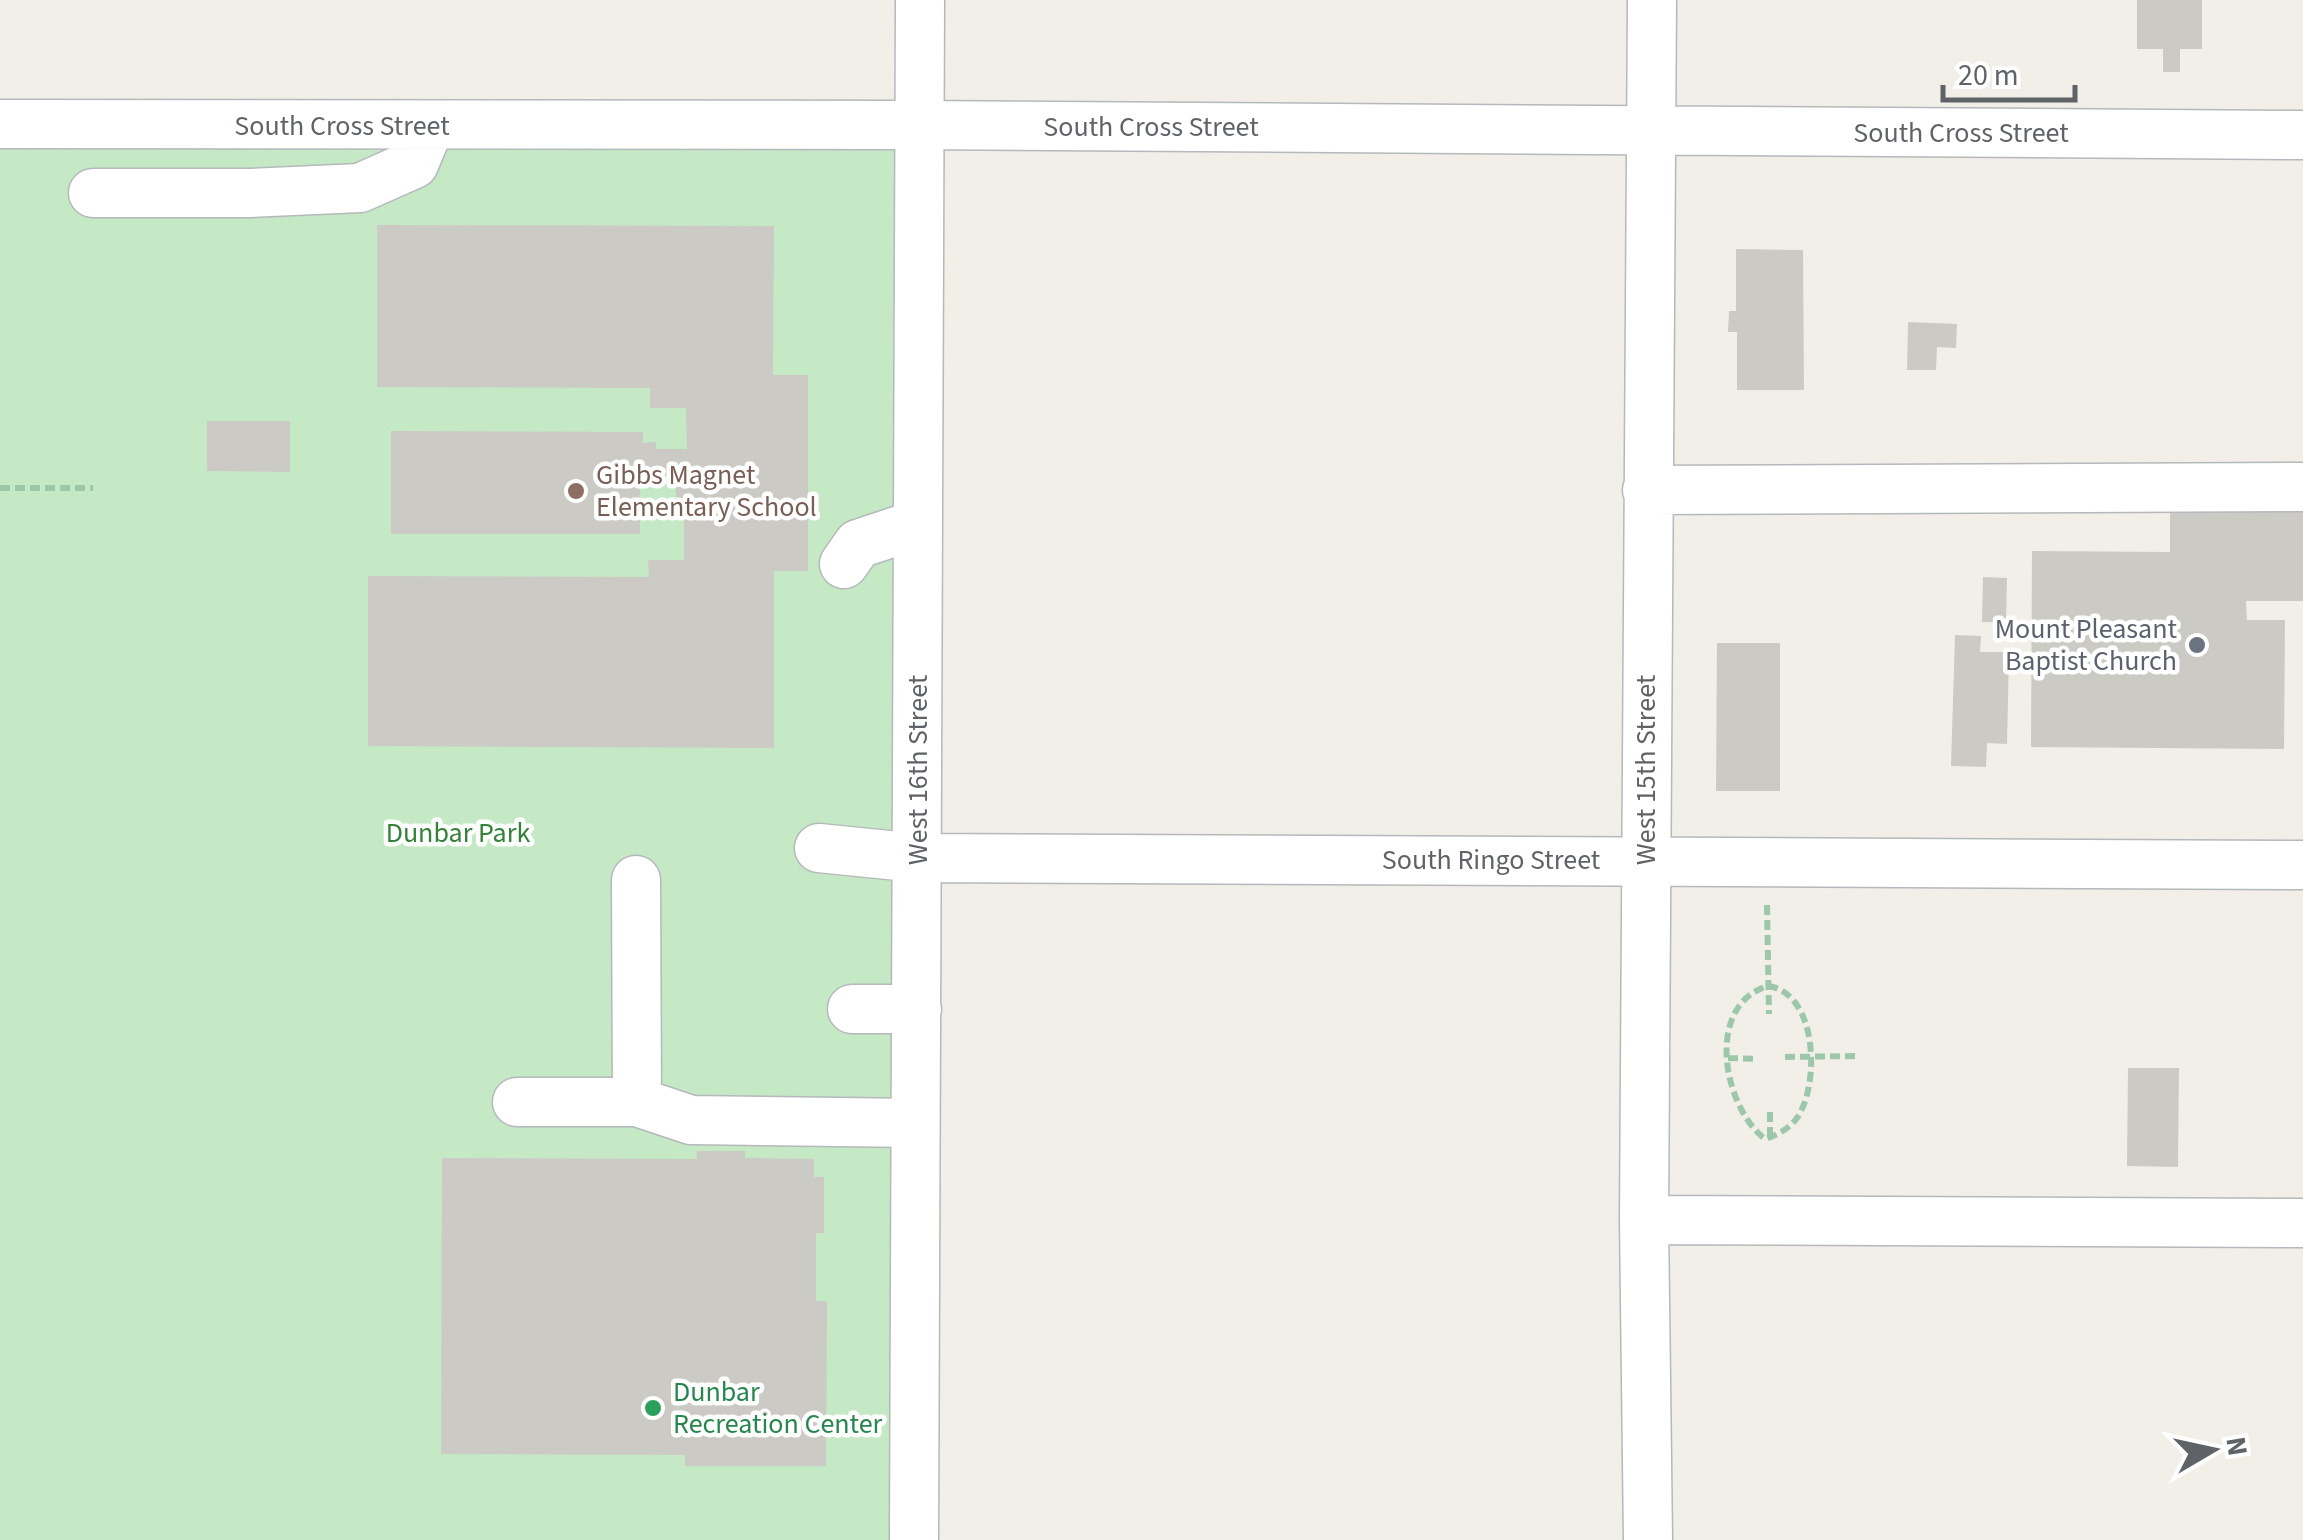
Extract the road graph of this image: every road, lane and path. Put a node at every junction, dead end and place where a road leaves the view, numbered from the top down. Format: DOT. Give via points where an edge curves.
graph roads {
  1 [pos="920,0"];
  2 [pos="1652,0"];
  3 [pos="0,124"];
  4 [pos="92,125"];
  5 [pos="918,125"];
  6 [pos="430,126"];
  7 [pos="1649,130"];
  8 [pos="2303,135"];
  9 [pos="2303,487"];
  10 [pos="0,488"];
  11 [pos="93,488"];
  12 [pos="1647,490"];
  13 [pos="918,524"];
  14 [pos="844,564"];
  15 [pos="819,848"];
  16 [pos="918,858"];
  17 [pos="1645,860"];
  18 [pos="2303,865"];
  19 [pos="636,880"];
  20 [pos="1767,904"];
  21 [pos="1768,986"];
  22 [pos="852,1009"];
  23 [pos="916,1009"];
  24 [pos="1769,1014"];
  25 [pos="1857,1056"];
  26 [pos="1786,1057"];
  27 [pos="1808,1057"];
  28 [pos="1728,1058"];
  29 [pos="1757,1058"];
  30 [pos="518,1102"];
  31 [pos="637,1102"];
  32 [pos="1770,1110"];
  33 [pos="915,1123"];
  34 [pos="1770,1137"];
  35 [pos="1644,1220"];
  36 [pos="2303,1223"];
  37 [pos="914,1540"];
  38 [pos="1648,1540"];
  1 -- 5 [label="street, West 16th Street"];
  2 -- 7 [label="street, West 15th Street"];
  3 -- 4 [label="street, South Cross Street"];
  4 -- 6 [label="street, South Cross Street"];
  4 -- 6 [label="street" via="94,208 360,188 414,164"];
  5 -- 6 [label="street, South Cross Street"];
  5 -- 7 [label="street, South Cross Street"];
  5 -- 13 [label="street, West 16th Street"];
  7 -- 8 [label="street, South Cross Street"];
  7 -- 12 [label="street, West 15th Street"];
  9 -- 12 [label="street"];
  10 -- 11 [label="path"];
  12 -- 17 [label="street, West 15th Street"];
  13 -- 14 [label="street" via="858,544"];
  13 -- 16 [label="street, West 16th Street"];
  15 -- 16 [label="street, South Ringo Street"];
  16 -- 17 [label="street, South Ringo Street"];
  16 -- 23 [label="street, West 16th Street"];
  17 -- 18 [label="street, South Ringo Street"];
  17 -- 35 [label="street, West 15th Street"];
  19 -- 31 [label="street"];
  20 -- 21 [label="path"];
  21 -- 24 [label="path"];
  21 -- 27 [label="path" via="1784,988 1797,1000 1807,1020"];
  21 -- 28 [label="path" via="1747,995 1734,1012"];
  22 -- 23 [label="street"];
  23 -- 33 [label="street, West 16th Street"];
  25 -- 27 [label="path"];
  26 -- 27 [label="path"];
  27 -- 34 [label="path" via="1802,1108"];
  28 -- 29 [label="path"];
  28 -- 34 [label="path" via="1737,1105 1754,1130"];
  30 -- 31 [label="street"];
  31 -- 33 [label="street" via="692,1120"];
  32 -- 34 [label="path"];
  33 -- 37 [label="street, West 16th Street"];
  35 -- 36 [label="street"];
  35 -- 38 [label="street, West 15th Street"];
}
